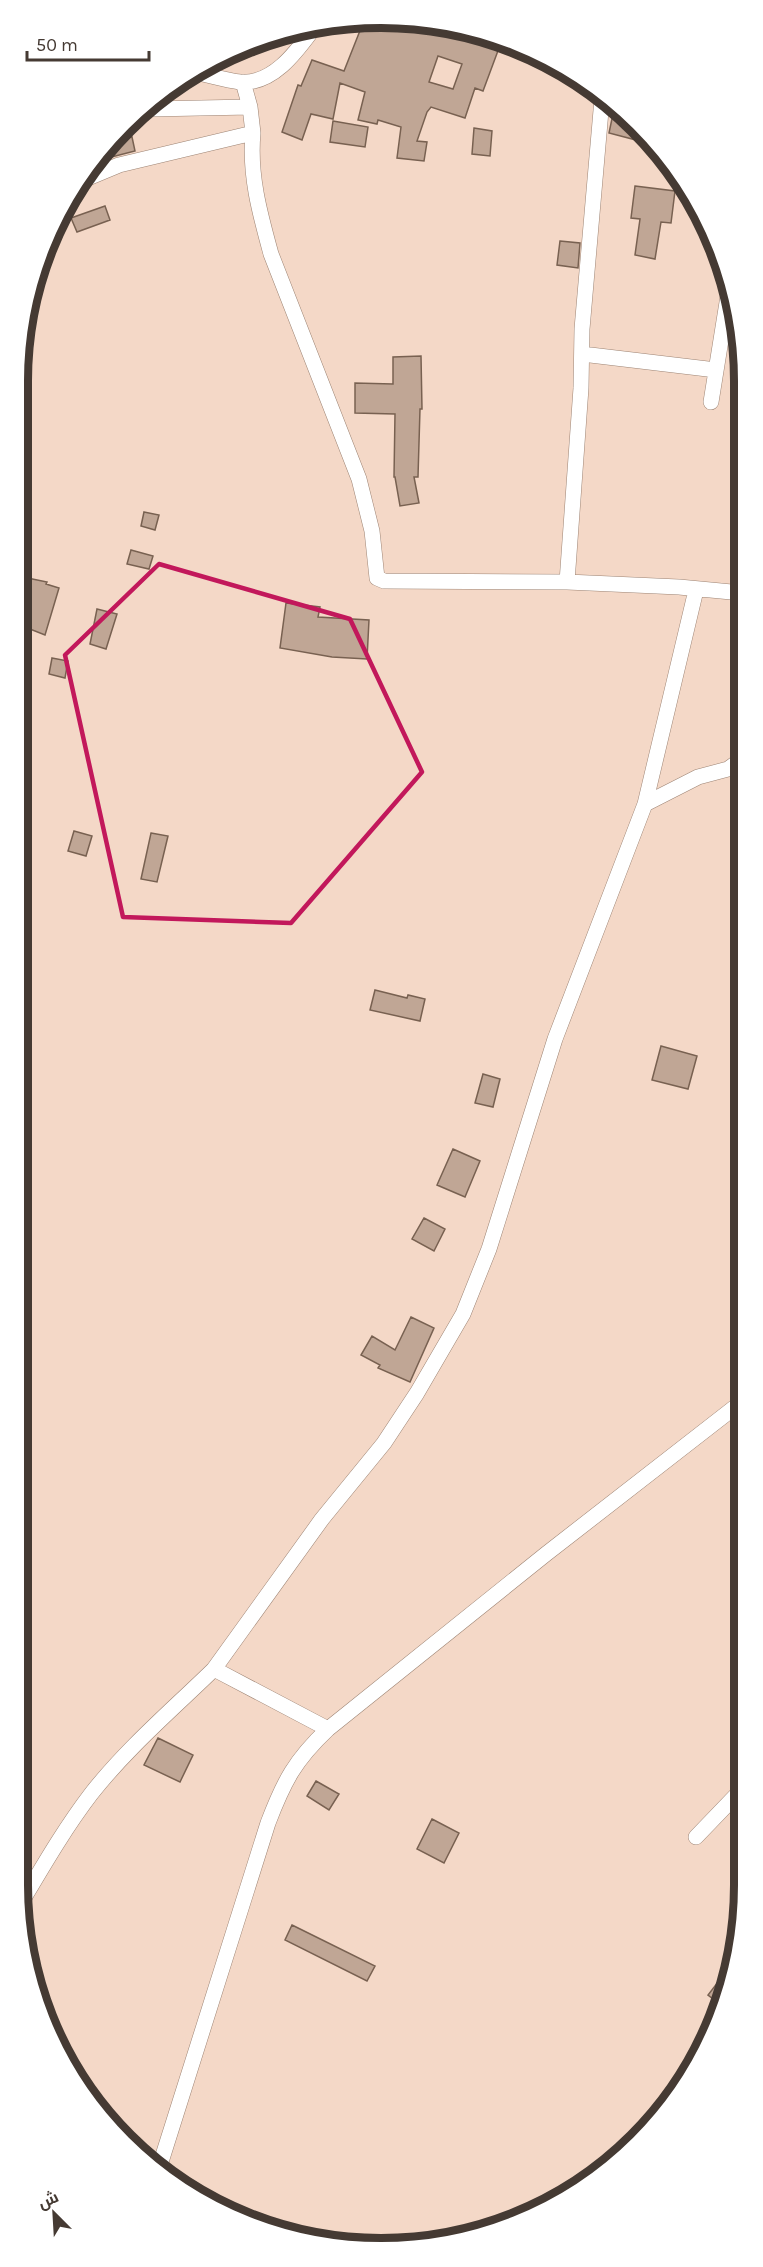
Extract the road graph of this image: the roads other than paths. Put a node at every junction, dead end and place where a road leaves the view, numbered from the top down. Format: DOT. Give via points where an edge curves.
graph roads {
  1 [pos="307,37"];
  2 [pos="207,75"];
  3 [pos="243,82"];
  4 [pos="601,106"];
  5 [pos="250,107"];
  6 [pos="158,109"];
  7 [pos="253,133"];
  8 [pos="95,175"];
  9 [pos="726,307"];
  10 [pos="582,354"];
  11 [pos="716,370"];
  12 [pos="711,402"];
  13 [pos="567,582"];
  14 [pos="696,590"];
  15 [pos="734,592"];
  16 [pos="734,765"];
  17 [pos="645,804"];
  18 [pos="734,1408"];
  19 [pos="214,1669"];
  20 [pos="328,1729"];
  21 [pos="734,1797"];
  22 [pos="696,1837"];
  23 [pos="28,1891"];
  24 [pos="161,2161"];
  1 -- 3 [label="street" via="270,75"];
  2 -- 3 [label="street"];
  3 -- 5 [label="street"];
  4 -- 10 [label="street"];
  5 -- 6 [label="street"];
  5 -- 7 [label="street"];
  7 -- 8 [label="street" via="119,165"];
  7 -- 13 [label="street" via="252,176 264,229 359,479 372,531 377,578"];
  9 -- 11 [label="street"];
  10 -- 11 [label="street"];
  10 -- 13 [label="street"];
  11 -- 12 [label="street"];
  13 -- 14 [label="street"];
  14 -- 15 [label="street"];
  14 -- 17 [label="street"];
  16 -- 17 [label="street" via="698,777"];
  17 -- 19 [label="street" via="555,1039 489,1250 463,1314 384,1443 322,1519"];
  18 -- 20 [label="street"];
  19 -- 20 [label="street"];
  19 -- 23 [label="street" via="112,1769"];
  20 -- 24 [label="street" via="292,1768 279,1795"];
  21 -- 22 [label="street"];
}
